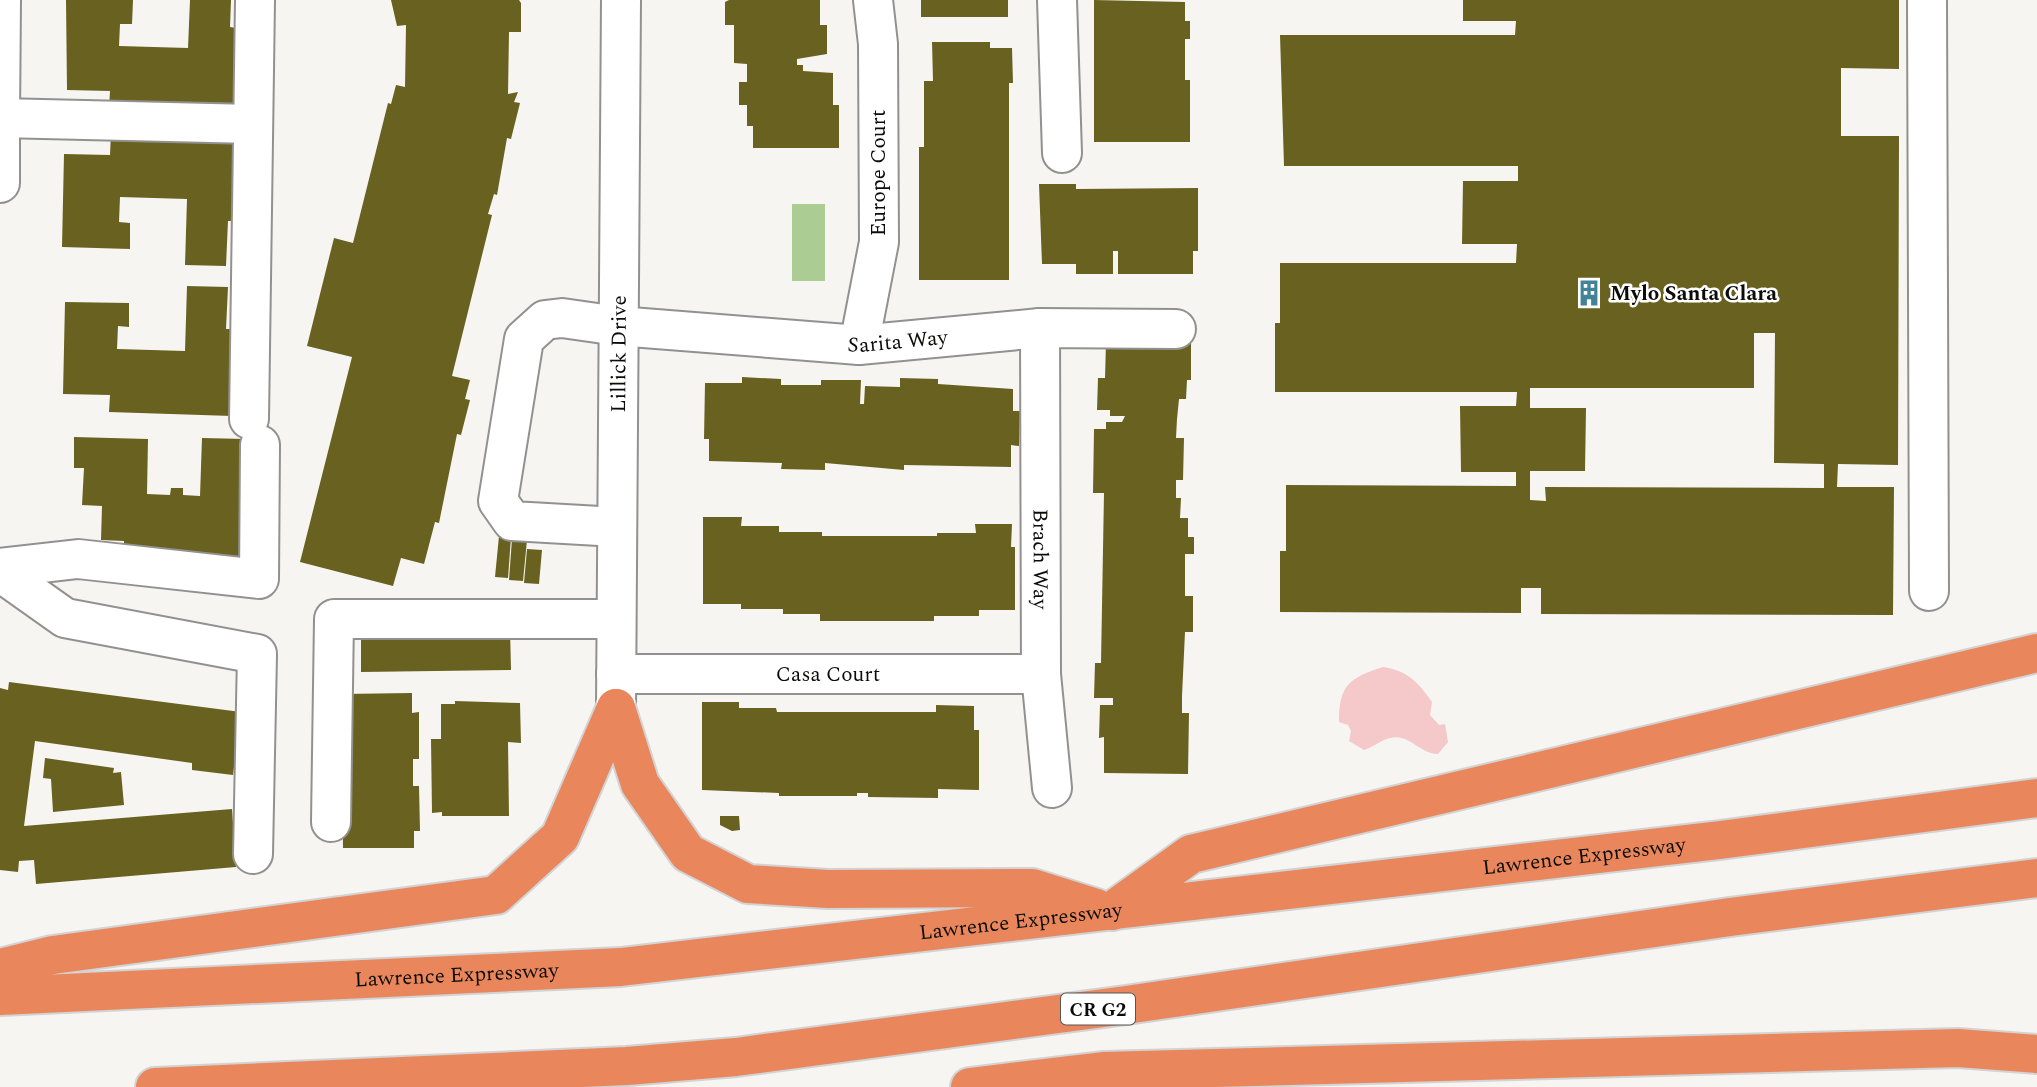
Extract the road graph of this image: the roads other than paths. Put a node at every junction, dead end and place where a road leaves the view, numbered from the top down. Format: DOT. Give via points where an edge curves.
graph roads {
  1 [pos="1,0"];
  2 [pos="255,0"];
  3 [pos="621,0"];
  4 [pos="873,0"];
  5 [pos="1057,0"];
  6 [pos="1927,0"];
  7 [pos="0,118"];
  8 [pos="253,124"];
  9 [pos="1062,153"];
  10 [pos="0,183"];
  11 [pos="618,326"];
  12 [pos="1040,328"];
  13 [pos="1175,329"];
  14 [pos="859,345"];
  15 [pos="617,527"];
  16 [pos="0,570"];
  17 [pos="1929,591"];
  18 [pos="616,619"];
  19 [pos="2037,653"];
  20 [pos="1041,674"];
  21 [pos="616,691"];
  22 [pos="1052,788"];
  23 [pos="2037,798"];
  24 [pos="331,822"];
  25 [pos="253,854"];
  26 [pos="2037,878"];
  27 [pos="1110,913"];
  28 [pos="0,968"];
  29 [pos="0,996"];
  30 [pos="2037,1054"];
  31 [pos="1658,1058"];
  32 [pos="1103,1071"];
  33 [pos="155,1087"];
  34 [pos="970,1087"];
  35 [pos="1176,1087"];
  36 [pos="1510,1087"];
  1 -- 7 [label="street"];
  2 -- 8 [label="street"];
  3 -- 11 [label="street, Lillick Drive"];
  4 -- 14 [label="street, Europe Court" via="879,242"];
  5 -- 9 [label="street"];
  6 -- 17 [label="street"];
  7 -- 8 [label="street"];
  7 -- 10 [label="street"];
  8 -- 16 [label="street" via="259,579 78,559"];
  11 -- 14 [label="street, Sarita Way"];
  11 -- 15 [label="street, Lillick Drive"];
  11 -- 15 [label="street, Sarita Way" via="545,320 524,339 498,501 512,521"];
  12 -- 13 [label="street, Sarita Way"];
  12 -- 14 [label="street, Sarita Way"];
  12 -- 20 [label="street, Brach Way"];
  15 -- 18 [label="street, Lillick Drive"];
  16 -- 25 [label="street" via="65,618 257,653"];
  18 -- 21 [label="street, Lillick Drive"];
  18 -- 24 [label="street" via="334,619"];
  19 -- 27 [label="highway" via="1191,854"];
  20 -- 21 [label="street, Casa Court"];
  20 -- 22 [label="street, Brach Way"];
  21 -- 27 [label="highway" via="640,784 688,853 748,884 828,889 1032,888"];
  21 -- 28 [label="highway" via="560,837 496,895 53,955"];
  23 -- 27 [label="highway, Lawrence Expressway"];
  26 -- 33 [label="highway, CR G2" via="1730,916 736,1057"];
  27 -- 29 [label="highway, Lawrence Expressway" via="621,967"];
  30 -- 31 [label="highway" via="1958,1048"];
  31 -- 32 [label="highway"];
  31 -- 36 [label="highway"];
  32 -- 34 [label="highway"];
  32 -- 35 [label="highway"];
}
